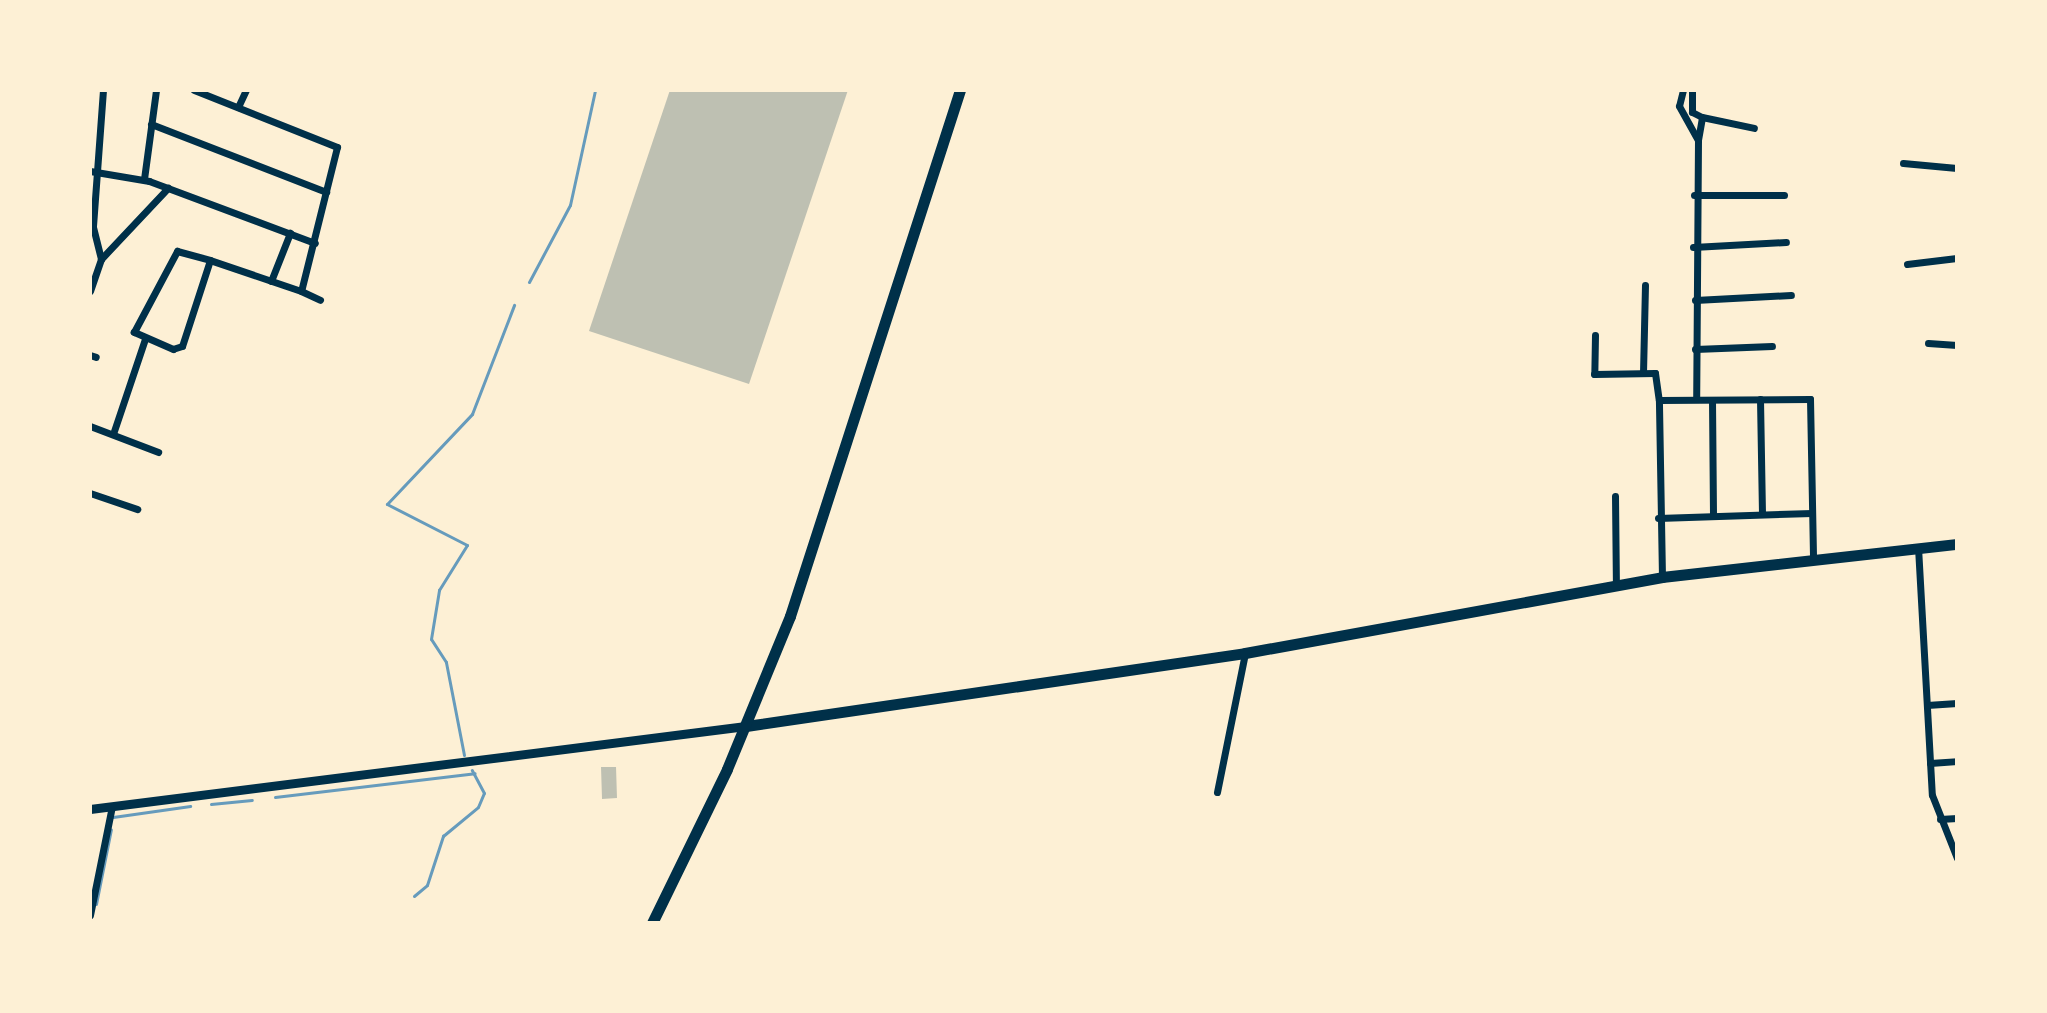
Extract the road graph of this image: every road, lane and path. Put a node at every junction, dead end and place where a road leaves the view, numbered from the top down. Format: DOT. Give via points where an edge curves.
graph roads {
  1 [pos="103,90"];
  2 [pos="156,90"];
  3 [pos="194,90"];
  4 [pos="246,90"];
  5 [pos="960,90"];
  6 [pos="1683,90"];
  7 [pos="1692,90"];
  8 [pos="238,107"];
  9 [pos="90,114"];
  10 [pos="100,115"];
  11 [pos="1702,117"];
  12 [pos="151,124"];
  13 [pos="1754,128"];
  14 [pos="1698,140"];
  15 [pos="1903,163"];
  16 [pos="1957,168"];
  17 [pos="94,172"];
  18 [pos="144,179"];
  19 [pos="168,188"];
  20 [pos="326,192"];
  21 [pos="1694,195"];
  22 [pos="1784,195"];
  23 [pos="290,233"];
  24 [pos="1786,242"];
  25 [pos="315,243"];
  26 [pos="1693,247"];
  27 [pos="101,259"];
  28 [pos="210,260"];
  29 [pos="1957,260"];
  30 [pos="1907,264"];
  31 [pos="271,281"];
  32 [pos="1645,285"];
  33 [pos="90,291"];
  34 [pos="301,291"];
  35 [pos="1791,295"];
  36 [pos="320,300"];
  37 [pos="1695,300"];
  38 [pos="1595,335"];
  39 [pos="145,339"];
  40 [pos="1928,343"];
  41 [pos="1957,345"];
  42 [pos="1772,346"];
  43 [pos="1695,349"];
  44 [pos="1643,373"];
  45 [pos="1696,397"];
  46 [pos="1760,399"];
  47 [pos="1659,400"];
  48 [pos="1712,400"];
  49 [pos="90,426"];
  50 [pos="113,434"];
  51 [pos="158,452"];
  52 [pos="90,493"];
  53 [pos="1615,496"];
  54 [pos="137,509"];
  55 [pos="1762,512"];
  56 [pos="1812,513"];
  57 [pos="1713,515"];
  58 [pos="1658,518"];
  59 [pos="1957,544"];
  60 [pos="1918,547"];
  61 [pos="1813,556"];
  62 [pos="1662,577"];
  63 [pos="1616,587"];
  64 [pos="1245,653"];
  65 [pos="1957,703"];
  66 [pos="1927,705"];
  67 [pos="746,726"];
  68 [pos="1957,761"];
  69 [pos="1930,763"];
  70 [pos="1217,792"];
  71 [pos="112,806"];
  72 [pos="90,809"];
  73 [pos="1957,818"];
  74 [pos="1940,819"];
  75 [pos="1957,858"];
  76 [pos="90,915"];
  77 [pos="652,923"];
  1 -- 10 [label="street"];
  2 -- 12 [label="street"];
  3 -- 8 [label="street"];
  4 -- 8 [label="street"];
  5 -- 67 [label="main road" via="812,554"];
  6 -- 14 [label="street" via="1679,106"];
  7 -- 11 [label="street" via="1692,112"];
  8 -- 20 [label="street" via="337,147"];
  9 -- 10 [label="street"];
  10 -- 17 [label="street"];
  11 -- 13 [label="street"];
  11 -- 14 [label="street"];
  12 -- 18 [label="street"];
  12 -- 20 [label="street"];
  14 -- 21 [label="street"];
  15 -- 16 [label="street"];
  17 -- 18 [label="street"];
  17 -- 27 [label="street" via="93,247"];
  18 -- 19 [label="street"];
  19 -- 23 [label="street"];
  19 -- 27 [label="street"];
  20 -- 25 [label="street"];
  21 -- 22 [label="street"];
  21 -- 26 [label="street"];
  23 -- 25 [label="street"];
  23 -- 31 [label="street"];
  24 -- 26 [label="street"];
  25 -- 34 [label="street"];
  26 -- 37 [label="street"];
  27 -- 33 [label="street"];
  28 -- 31 [label="street"];
  28 -- 39 [label="street" via="182,346"];
  28 -- 39 [label="street" via="183,250 173,255 134,327"];
  29 -- 30 [label="street"];
  31 -- 34 [label="street"];
  32 -- 44 [label="street"];
  34 -- 36 [label="street"];
  35 -- 37 [label="street"];
  37 -- 43 [label="street"];
  38 -- 44 [label="street" via="1594,374"];
  39 -- 50 [label="street"];
  40 -- 41 [label="street"];
  42 -- 43 [label="street"];
  43 -- 45 [label="street"];
  44 -- 47 [label="street" via="1659,375"];
  45 -- 47 [label="street"];
  45 -- 48 [label="street"];
  46 -- 48 [label="street"];
  46 -- 55 [label="street"];
  46 -- 56 [label="street" via="1812,401"];
  47 -- 58 [label="street"];
  48 -- 57 [label="street"];
  49 -- 50 [label="street"];
  50 -- 51 [label="street"];
  52 -- 54 [label="street"];
  53 -- 63 [label="street"];
  55 -- 56 [label="street"];
  55 -- 57 [label="street"];
  56 -- 61 [label="street"];
  57 -- 58 [label="street"];
  58 -- 62 [label="street"];
  59 -- 60 [label="main road"];
  60 -- 61 [label="main road"];
  60 -- 66 [label="street"];
  61 -- 62 [label="main road"];
  62 -- 63 [label="main road"];
  63 -- 64 [label="main road"];
  64 -- 67 [label="main road"];
  64 -- 70 [label="street"];
  65 -- 66 [label="street"];
  66 -- 69 [label="street"];
  67 -- 71 [label="street"];
  67 -- 77 [label="main road"];
  68 -- 69 [label="street"];
  69 -- 74 [label="street"];
  71 -- 72 [label="street"];
  71 -- 76 [label="street"];
  73 -- 74 [label="street"];
  74 -- 75 [label="street"];
}
